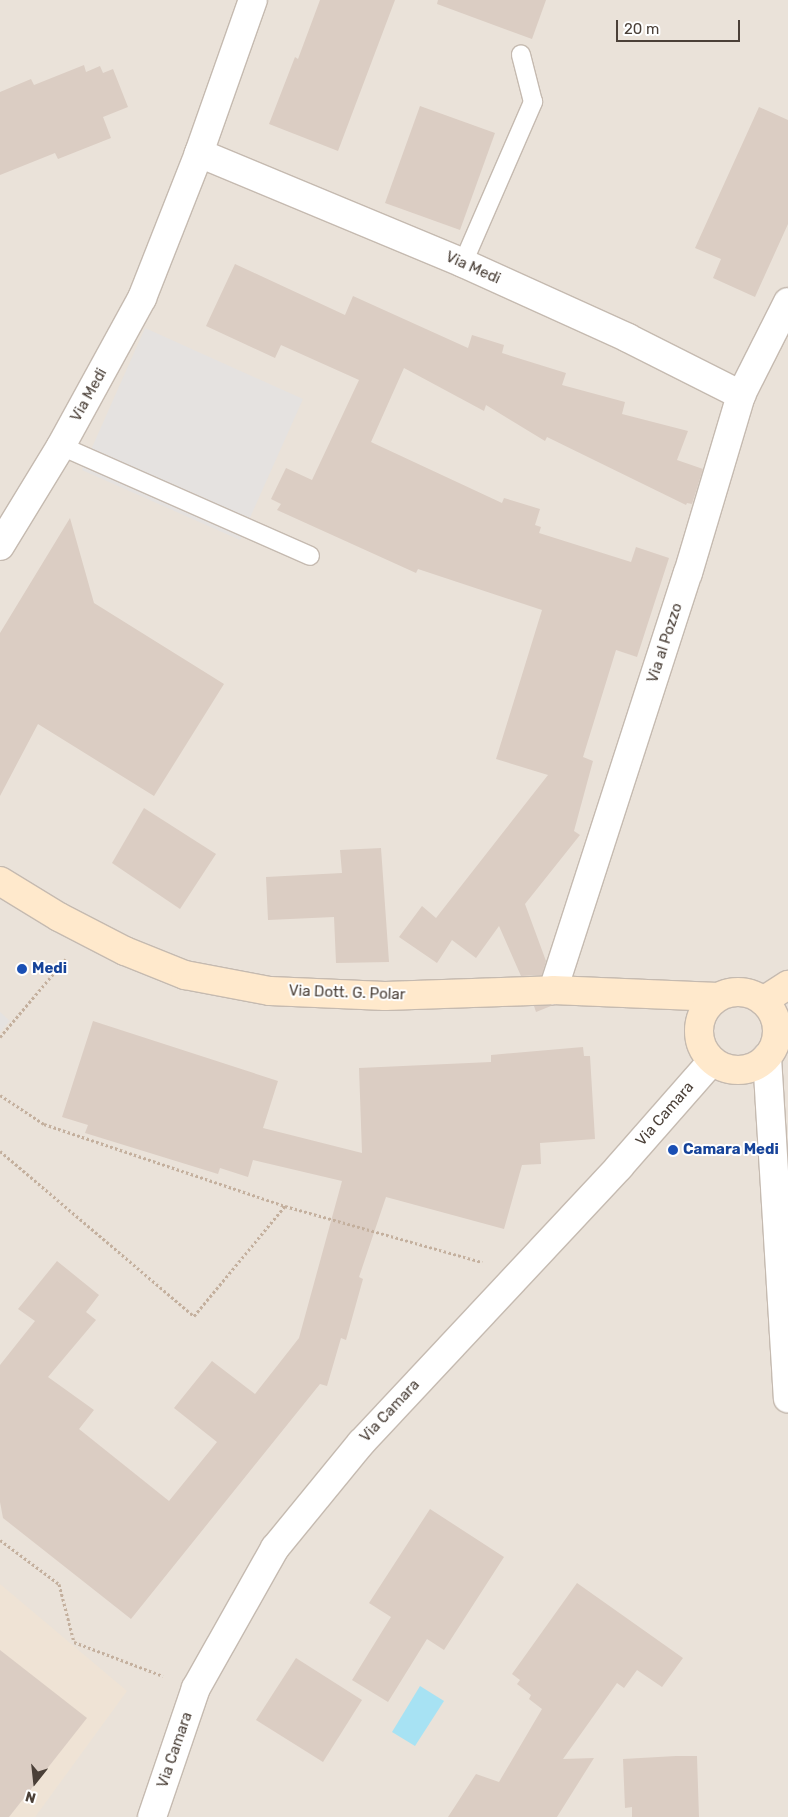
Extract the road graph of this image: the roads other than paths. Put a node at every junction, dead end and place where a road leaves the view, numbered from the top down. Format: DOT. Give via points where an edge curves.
graph roads {
  1 [pos="253,0"];
  2 [pos="522,56"];
  3 [pos="199,153"];
  4 [pos="463,263"];
  5 [pos="788,302"];
  6 [pos="741,395"];
  7 [pos="61,446"];
  8 [pos="0,546"];
  9 [pos="310,556"];
  10 [pos="0,881"];
  11 [pos="788,985"];
  12 [pos="553,990"];
  13 [pos="718,997"];
  14 [pos="763,1001"];
  15 [pos="767,1057"];
  16 [pos="712,1061"];
  17 [pos="788,1398"];
  18 [pos="152,1817"];
  1 -- 3 [label="street, Via Medi"];
  2 -- 4 [label="lane" via="534,102"];
  3 -- 4 [label="street, Via Medi"];
  3 -- 7 [label="street, Via Medi" via="142,298"];
  4 -- 6 [label="street, Via Medi" via="628,338"];
  5 -- 6 [label="street, Via al Pozzo"];
  6 -- 12 [label="street, Via al Pozzo" via="688,573"];
  7 -- 8 [label="street, Via Medi"];
  7 -- 9 [label="lane"];
  10 -- 12 [label="street, Via Dott. G. Polar" via="88,933 185,975 270,991 385,996"];
  11 -- 14 [label="street"];
  12 -- 13 [label="street, Via Dott. G. Polar"];
  13 -- 14 [label="street" via="741,992"];
  13 -- 16 [label="street" via="709,1005 699,1028 700,1040"];
  14 -- 15 [label="street" via="776,1022 774,1046"];
  15 -- 16 [label="street" via="747,1069 735,1070"];
  15 -- 17 [label="street"];
  16 -- 18 [label="street, Via Camara" via="361,1443 275,1548 196,1688"];
}
